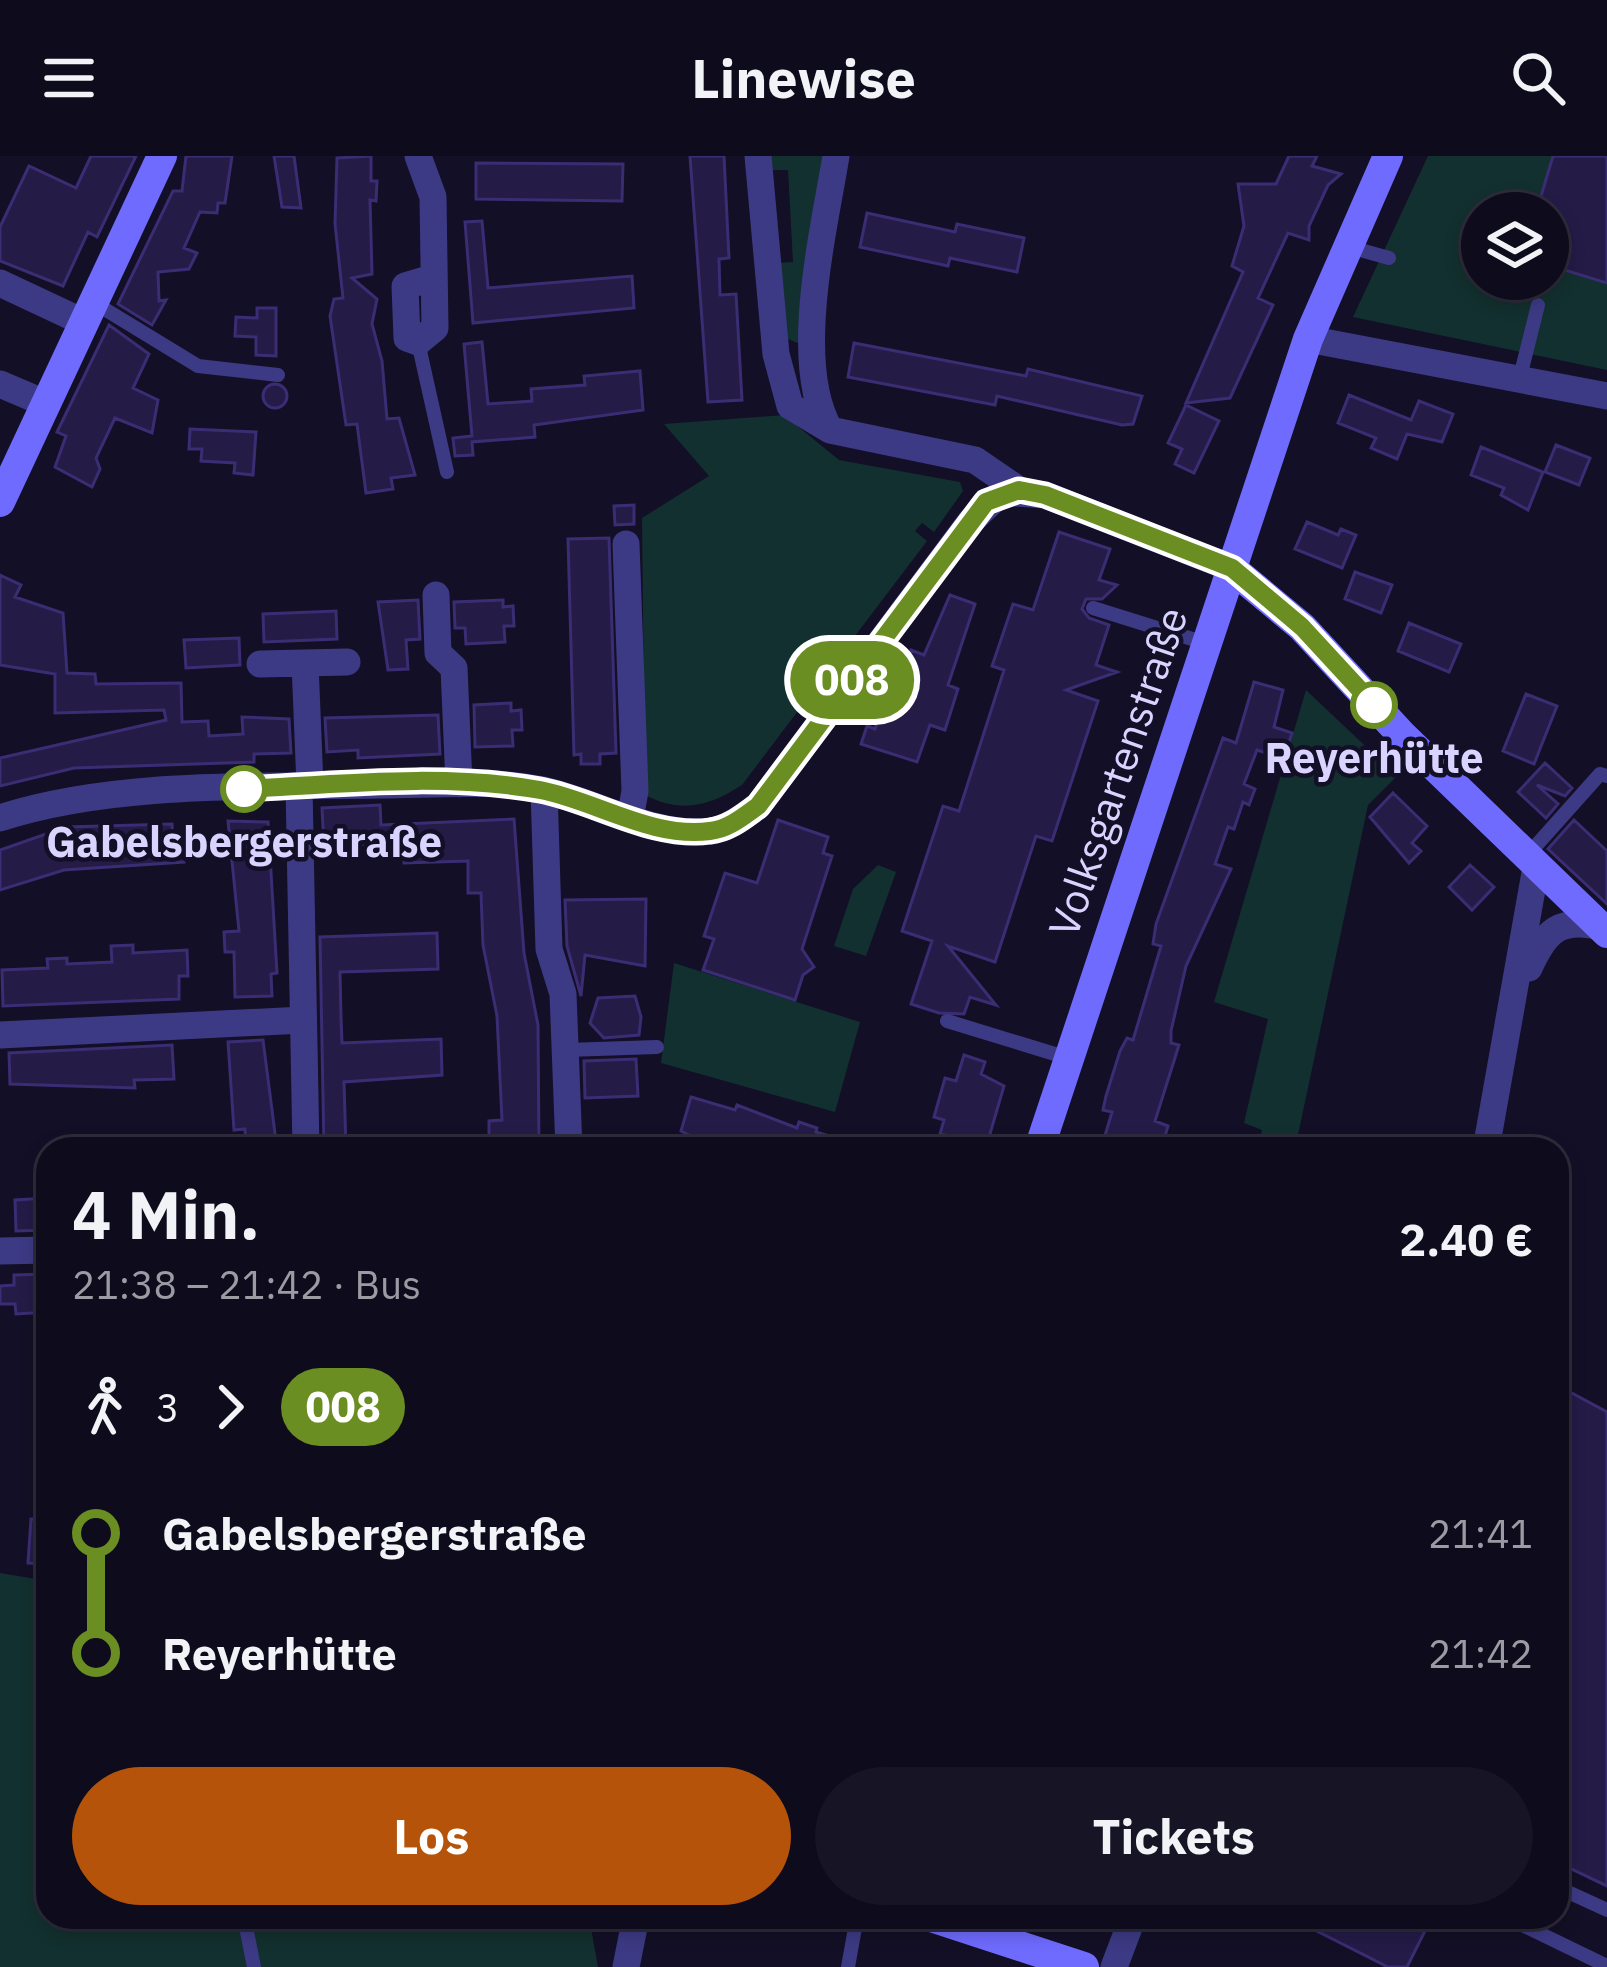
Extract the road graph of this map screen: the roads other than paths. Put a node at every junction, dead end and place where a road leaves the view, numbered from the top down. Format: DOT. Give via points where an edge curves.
graph roads {
  1 [pos="162,156"];
  2 [pos="418,156"];
  3 [pos="758,156"];
  4 [pos="836,156"];
  5 [pos="1388,156"];
  6 [pos="1346,246"];
  7 [pos="1389,258"];
  8 [pos="0,283"];
  9 [pos="1538,305"];
  10 [pos="88,312"];
  11 [pos="1308,339"];
  12 [pos="418,342"];
  13 [pos="815,353"];
  14 [pos="776,354"];
  15 [pos="278,375"];
  16 [pos="1519,381"];
  17 [pos="0,384"];
  18 [pos="1607,396"];
  19 [pos="46,404"];
  20 [pos="842,433"];
  21 [pos="447,472"];
  22 [pos="1019,490"];
  23 [pos="0,502"];
  24 [pos="626,544"];
  25 [pos="1232,568"];
  26 [pos="436,595"];
  27 [pos="1094,608"];
  28 [pos="1205,644"];
  29 [pos="347,662"];
  30 [pos="304,663"];
  31 [pos="260,664"];
  32 [pos="1607,776"];
  33 [pos="459,784"];
  34 [pos="305,786"];
  35 [pos="544,790"];
  36 [pos="0,818"];
  37 [pos="630,819"];
  38 [pos="1531,863"];
  39 [pos="1604,930"];
  40 [pos="1516,1005"];
  41 [pos="303,1020"];
  42 [pos="946,1021"];
  43 [pos="0,1035"];
  44 [pos="657,1048"];
  45 [pos="567,1050"];
  46 [pos="1068,1058"];
  47 [pos="305,1137"];
  48 [pos="569,1137"];
  49 [pos="1043,1137"];
  50 [pos="1488,1137"];
  51 [pos="36,1250"];
  52 [pos="0,1251"];
  53 [pos="1569,1893"];
  54 [pos="1607,1910"];
  55 [pos="246,1929"];
  56 [pos="634,1929"];
  57 [pos="855,1929"];
  58 [pos="968,1929"];
  59 [pos="1128,1929"];
  60 [pos="1531,1929"];
  61 [pos="1607,1966"];
  62 [pos="254,1967"];
  63 [pos="626,1967"];
  64 [pos="848,1967"];
  65 [pos="1084,1967"];
  66 [pos="1114,1967"];
  1 -- 10 [label="street"];
  2 -- 12 [label="street" via="433,197 435,328"];
  3 -- 14 [label="street"];
  4 -- 13 [label="street"];
  5 -- 6 [label="street, Volksgartenstraße"];
  6 -- 7 [label="lane"];
  6 -- 11 [label="street, Volksgartenstraße"];
  8 -- 10 [label="street"];
  9 -- 16 [label="lane"];
  10 -- 15 [label="lane" via="198,366"];
  10 -- 19 [label="street"];
  11 -- 16 [label="street"];
  11 -- 25 [label="street, Volksgartenstraße"];
  12 -- 21 [label="lane"];
  13 -- 14 [label="street"];
  13 -- 20 [label="street" via="815,404"];
  14 -- 20 [label="street" via="790,406"];
  16 -- 18 [label="street"];
  17 -- 19 [label="street"];
  19 -- 23 [label="street"];
  20 -- 22 [label="street" via="975,460"];
  22 -- 25 [label="street"];
  22 -- 37 [label="street" via="986,502 758,806 708,832"];
  24 -- 37 [label="street"];
  25 -- 28 [label="street, Volksgartenstraße"];
  25 -- 38 [label="street" via="1302,627"];
  26 -- 33 [label="street" via="439,652 454,668"];
  27 -- 28 [label="lane"];
  28 -- 46 [label="street, Volksgartenstraße"];
  29 -- 30 [label="street"];
  30 -- 31 [label="street"];
  30 -- 34 [label="street"];
  32 -- 38 [label="lane" via="1600,774"];
  33 -- 34 [label="street"];
  33 -- 35 [label="street"];
  34 -- 36 [label="street" via="59,799"];
  34 -- 41 [label="street"];
  35 -- 37 [label="street"];
  35 -- 45 [label="street" via="549,950"];
  38 -- 39 [label="street"];
  38 -- 40 [label="street"];
  39 -- 40 [label="street" via="1578,921 1543,936"];
  40 -- 50 [label="street"];
  41 -- 43 [label="street"];
  41 -- 47 [label="street"];
  42 -- 46 [label="lane"];
  44 -- 45 [label="lane"];
  45 -- 48 [label="street"];
  46 -- 49 [label="street, Volksgartenstraße"];
  51 -- 52 [label="street"];
  53 -- 54 [label="lane"];
  55 -- 62 [label="lane"];
  56 -- 63 [label="street"];
  57 -- 64 [label="lane"];
  58 -- 65 [label="street"];
  59 -- 66 [label="street"];
  60 -- 61 [label="lane"];
}
